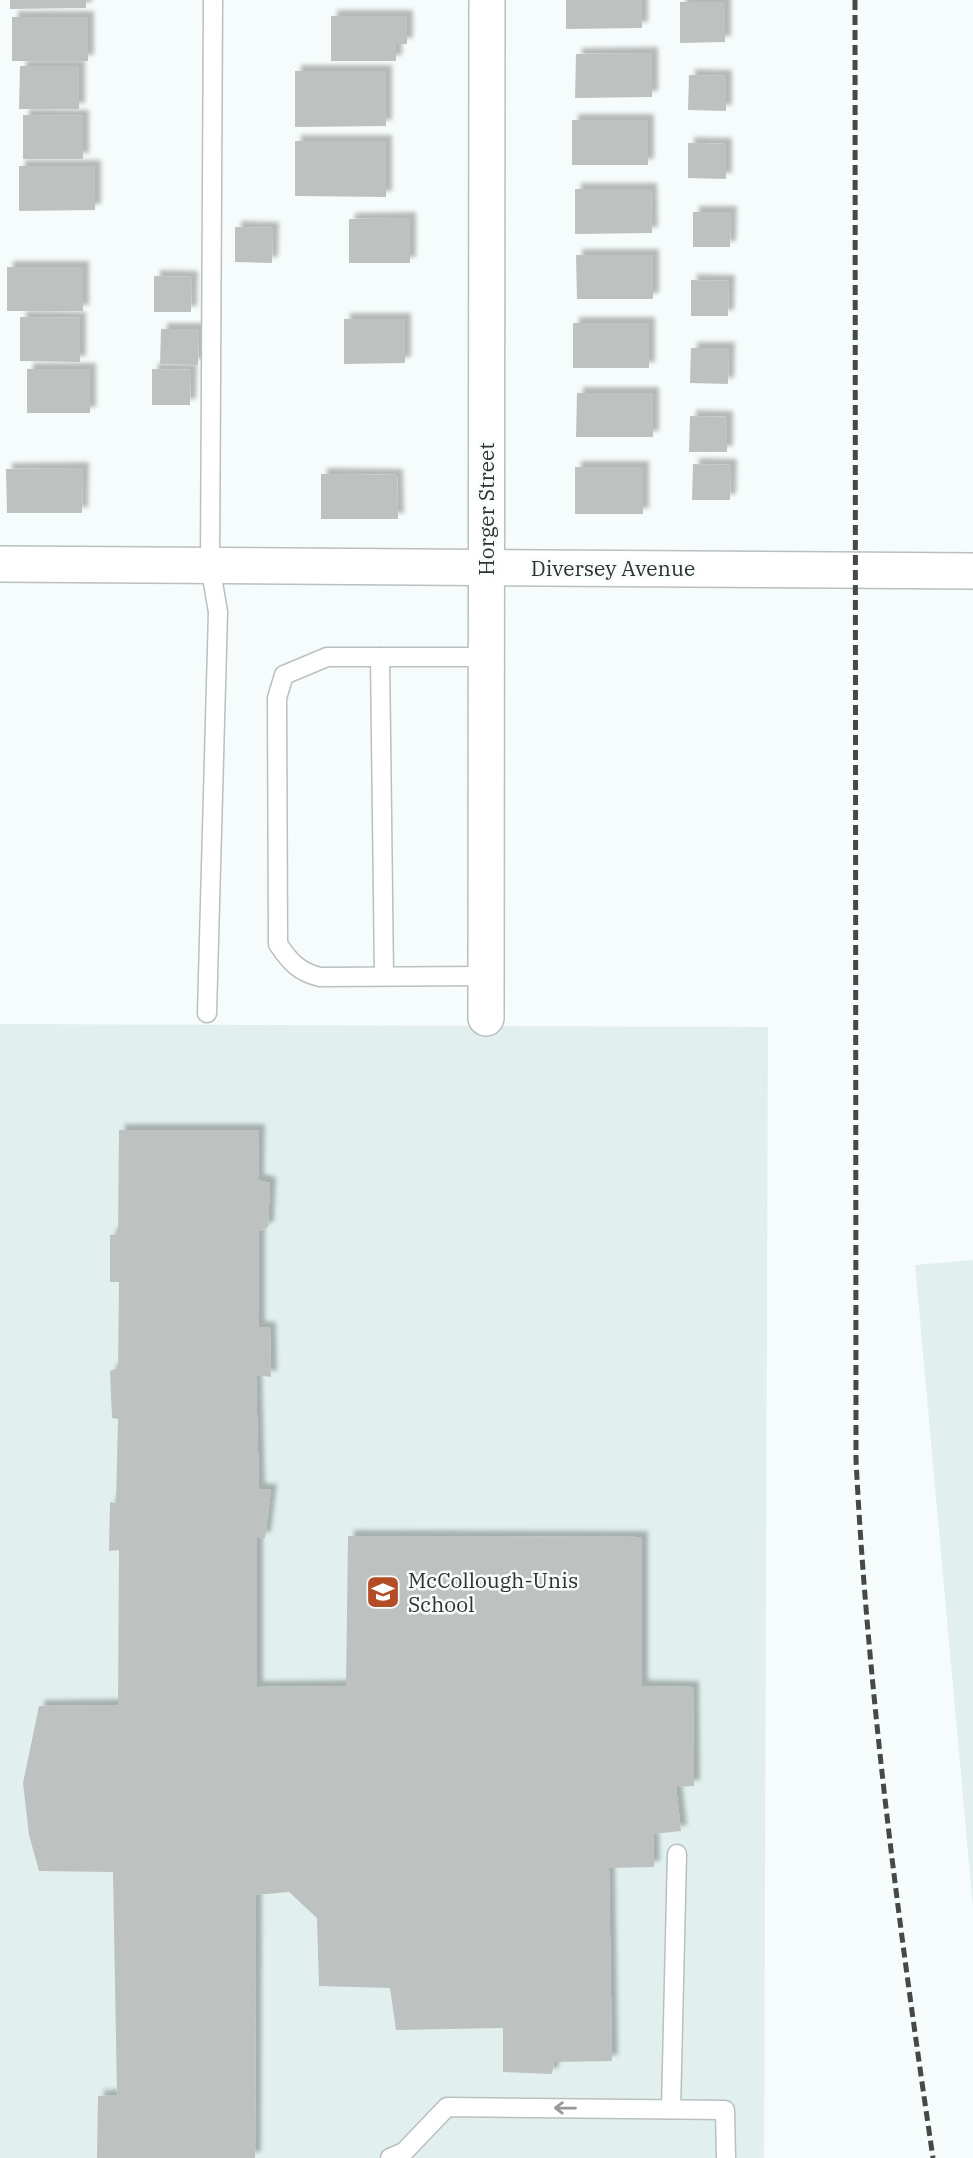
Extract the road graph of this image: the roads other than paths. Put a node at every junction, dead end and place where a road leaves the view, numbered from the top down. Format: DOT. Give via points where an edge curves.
graph roads {
  1 [pos="213,0"];
  2 [pos="487,0"];
  3 [pos="0,564"];
  4 [pos="210,565"];
  5 [pos="486,567"];
  6 [pos="973,571"];
  7 [pos="380,657"];
  8 [pos="486,657"];
  9 [pos="384,976"];
  10 [pos="486,976"];
  11 [pos="207,1013"];
  12 [pos="486,1018"];
  13 [pos="677,1854"];
  14 [pos="671,2109"];
  15 [pos="390,2158"];
  16 [pos="726,2158"];
  1 -- 4 [label="lane"];
  2 -- 5 [label="street, Horger Street"];
  3 -- 4 [label="street, Diversey Avenue"];
  4 -- 5 [label="street, Diversey Avenue"];
  4 -- 11 [label="lane" via="218,612"];
  5 -- 6 [label="street, Diversey Avenue"];
  5 -- 8 [label="street, Horger Street"];
  7 -- 8 [label="lane"];
  7 -- 9 [label="lane"];
  7 -- 9 [label="lane" via="327,657 285,675 277,698 278,944 303,972 320,977"];
  8 -- 10 [label="street, Horger Street"];
  9 -- 10 [label="lane"];
  10 -- 12 [label="street, Horger Street"];
  13 -- 14 [label="lane"];
  14 -- 15 [label="lane, one-way" via="447,2106 404,2152"];
  14 -- 16 [label="lane" via="725,2109"];
}
